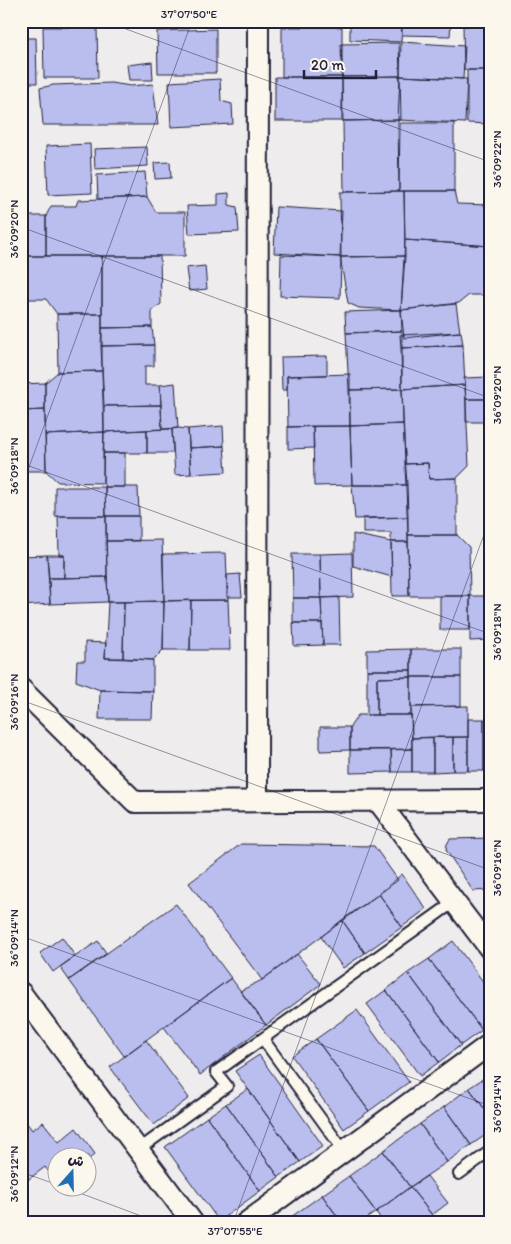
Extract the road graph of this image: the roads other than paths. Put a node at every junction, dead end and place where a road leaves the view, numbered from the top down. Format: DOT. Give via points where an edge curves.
graph roads {
  1 [pos="258,21"];
  2 [pos="21,689"];
  3 [pos="378,800"];
  4 [pos="490,800"];
  5 [pos="257,801"];
  6 [pos="454,902"];
  7 [pos="490,949"];
  8 [pos="21,993"];
  9 [pos="262,1039"];
  10 [pos="490,1044"];
  11 [pos="138,1150"];
  12 [pos="490,1150"];
  13 [pos="344,1151"];
  14 [pos="459,1174"];
  15 [pos="193,1223"];
  16 [pos="246,1223"];
  1 -- 5 [label="street"];
  2 -- 5 [label="street" via="135,802"];
  3 -- 4 [label="street"];
  3 -- 5 [label="street"];
  3 -- 6 [label="street"];
  6 -- 7 [label="street"];
  6 -- 9 [label="lane"];
  8 -- 11 [label="street"];
  9 -- 11 [label="lane" via="216,1072 226,1086"];
  9 -- 13 [label="lane"];
  10 -- 13 [label="street"];
  11 -- 15 [label="street"];
  12 -- 14 [label="lane"];
  13 -- 16 [label="street"];
}
